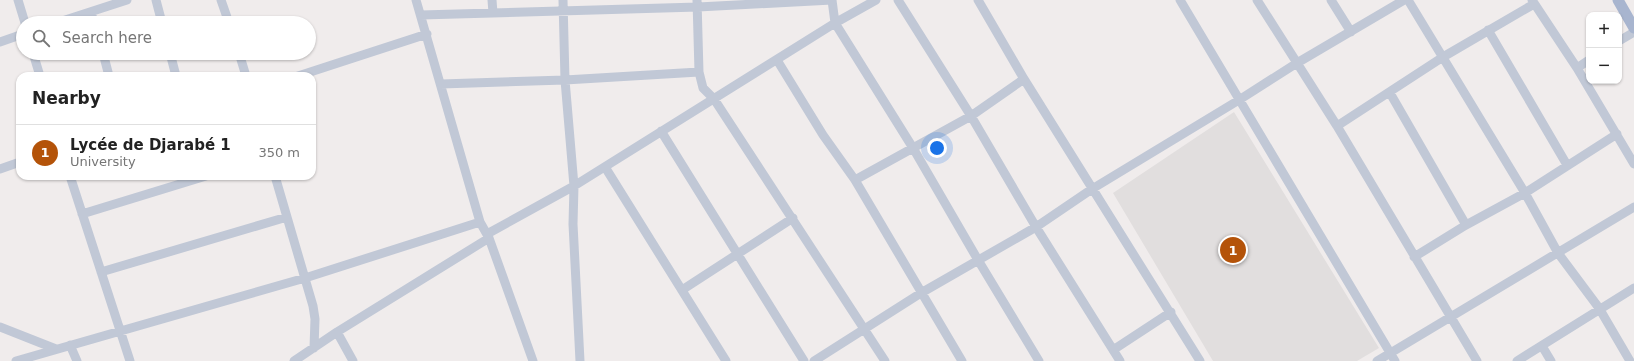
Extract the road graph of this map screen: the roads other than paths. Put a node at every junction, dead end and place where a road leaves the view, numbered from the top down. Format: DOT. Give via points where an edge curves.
graph roads {
  1 [pos="18,0"];
  2 [pos="127,0"];
  3 [pos="156,0"];
  4 [pos="221,0"];
  5 [pos="416,0"];
  6 [pos="492,0"];
  7 [pos="563,0"];
  8 [pos="832,0"];
  9 [pos="876,0"];
  10 [pos="898,0"];
  11 [pos="978,0"];
  12 [pos="1180,0"];
  13 [pos="1257,0"];
  14 [pos="1331,0"];
  15 [pos="1404,0"];
  16 [pos="1408,0"];
  17 [pos="1618,0"];
  18 [pos="1533,2"];
  19 [pos="697,4"];
  20 [pos="91,12"];
  21 [pos="564,12"];
  22 [pos="493,14"];
  23 [pos="23,16"];
  24 [pos="78,16"];
  25 [pos="92,16"];
  26 [pos="160,16"];
  27 [pos="227,16"];
  28 [pos="421,16"];
  29 [pos="835,23"];
  30 [pos="1634,28"];
  31 [pos="1488,30"];
  32 [pos="1351,32"];
  33 [pos="1634,32"];
  34 [pos="427,34"];
  35 [pos="16,36"];
  36 [pos="1622,39"];
  37 [pos="0,42"];
  38 [pos="1443,57"];
  39 [pos="35,60"];
  40 [pos="105,60"];
  41 [pos="172,60"];
  42 [pos="241,60"];
  43 [pos="777,60"];
  44 [pos="1586,62"];
  45 [pos="1297,63"];
  46 [pos="1577,68"];
  47 [pos="39,72"];
  48 [pos="108,72"];
  49 [pos="175,72"];
  50 [pos="245,72"];
  51 [pos="310,72"];
  52 [pos="700,72"];
  53 [pos="1024,79"];
  54 [pos="566,80"];
  55 [pos="441,84"];
  56 [pos="1390,93"];
  57 [pos="714,99"];
  58 [pos="1239,100"];
  59 [pos="971,116"];
  60 [pos="1337,126"];
  61 [pos="661,131"];
  62 [pos="1617,134"];
  63 [pos="913,148"];
  64 [pos="16,163"];
  65 [pos="1634,164"];
  66 [pos="1567,165"];
  67 [pos="604,167"];
  68 [pos="0,169"];
  69 [pos="71,180"];
  70 [pos="193,180"];
  71 [pos="276,180"];
  72 [pos="855,180"];
  73 [pos="574,186"];
  74 [pos="1092,189"];
  75 [pos="1525,193"];
  76 [pos="1634,207"];
  77 [pos="82,214"];
  78 [pos="287,217"];
  79 [pos="793,218"];
  80 [pos="480,222"];
  81 [pos="1466,225"];
  82 [pos="1036,227"];
  83 [pos="488,236"];
  84 [pos="738,253"];
  85 [pos="1558,253"];
  86 [pos="1414,257"];
  87 [pos="978,260"];
  88 [pos="101,272"];
  89 [pos="305,278"];
  90 [pos="1634,288"];
  91 [pos="682,290"];
  92 [pos="921,294"];
  93 [pos="1599,308"];
  94 [pos="1171,312"];
  95 [pos="1450,317"];
  96 [pos="0,327"];
  97 [pos="865,329"];
  98 [pos="119,330"];
  99 [pos="337,332"];
  100 [pos="70,345"];
  101 [pos="1542,346"];
  102 [pos="314,348"];
  103 [pos="56,349"];
  104 [pos="1113,350"];
  105 [pos="1390,353"];
  106 [pos="1631,359"];
  107 [pos="16,361"];
  108 [pos="77,361"];
  109 [pos="130,361"];
  110 [pos="294,361"];
  111 [pos="353,361"];
  112 [pos="533,361"];
  113 [pos="580,361"];
  114 [pos="726,361"];
  115 [pos="804,361"];
  116 [pos="814,361"];
  117 [pos="885,361"];
  118 [pos="962,361"];
  119 [pos="1039,361"];
  120 [pos="1120,361"];
  121 [pos="1200,361"];
  122 [pos="1377,361"];
  123 [pos="1395,361"];
  124 [pos="1477,361"];
  125 [pos="1517,361"];
  126 [pos="1551,361"];
  1 -- 23 [label="street"];
  2 -- 20 [label="street"];
  3 -- 26 [label="street"];
  4 -- 27 [label="street"];
  5 -- 28 [label="street"];
  6 -- 22 [label="street"];
  7 -- 21 [label="street"];
  8 -- 19 [label="street"];
  8 -- 29 [label="street"];
  9 -- 29 [label="street"];
  10 -- 59 [label="street"];
  11 -- 53 [label="street"];
  12 -- 58 [label="street"];
  13 -- 45 [label="street"];
  14 -- 32 [label="street"];
  15 -- 32 [label="street"];
  16 -- 38 [label="street"];
  17 -- 30 [label="main road"];
  18 -- 31 [label="street"];
  18 -- 46 [label="street"];
  19 -- 21 [label="street"];
  19 -- 52 [label="street"];
  20 -- 24 [label="street"];
  20 -- 25 [label="street"];
  21 -- 22 [label="street"];
  21 -- 54 [label="street"];
  22 -- 28 [label="street"];
  28 -- 34 [label="street"];
  29 -- 43 [label="street"];
  29 -- 63 [label="street"];
  31 -- 38 [label="street"];
  31 -- 66 [label="street"];
  32 -- 45 [label="street"];
  33 -- 36 [label="street"];
  34 -- 51 [label="street"];
  34 -- 55 [label="street"];
  35 -- 37 [label="street"];
  38 -- 56 [label="street"];
  38 -- 75 [label="street"];
  39 -- 47 [label="street"];
  40 -- 48 [label="street"];
  41 -- 49 [label="street"];
  42 -- 50 [label="street"];
  43 -- 57 [label="street"];
  43 -- 72 [label="street" via="823,135"];
  44 -- 46 [label="street"];
  45 -- 58 [label="street"];
  45 -- 60 [label="street"];
  46 -- 62 [label="street"];
  52 -- 54 [label="street"];
  52 -- 57 [label="street" via="703,88"];
  53 -- 59 [label="street"];
  53 -- 74 [label="street"];
  54 -- 55 [label="street"];
  54 -- 73 [label="street"];
  55 -- 80 [label="street"];
  56 -- 60 [label="street"];
  56 -- 81 [label="street"];
  57 -- 61 [label="street"];
  57 -- 79 [label="street"];
  58 -- 74 [label="street"];
  58 -- 105 [label="street"];
  59 -- 63 [label="street"];
  59 -- 82 [label="street"];
  60 -- 86 [label="street"];
  61 -- 67 [label="street"];
  61 -- 84 [label="street"];
  62 -- 65 [label="street"];
  62 -- 66 [label="street"];
  63 -- 72 [label="street"];
  63 -- 87 [label="street"];
  64 -- 68 [label="street"];
  66 -- 75 [label="street"];
  67 -- 73 [label="street"];
  67 -- 91 [label="street"];
  69 -- 77 [label="street"];
  70 -- 77 [label="street"];
  71 -- 78 [label="street"];
  72 -- 92 [label="street"];
  73 -- 83 [label="street"];
  73 -- 113 [label="street" via="573,224"];
  74 -- 82 [label="street"];
  74 -- 94 [label="street"];
  75 -- 81 [label="street"];
  75 -- 85 [label="street"];
  76 -- 85 [label="street"];
  77 -- 88 [label="street"];
  78 -- 88 [label="street"];
  78 -- 89 [label="street"];
  79 -- 84 [label="street"];
  79 -- 97 [label="street"];
  80 -- 83 [label="street"];
  80 -- 89 [label="street"];
  81 -- 86 [label="street"];
  82 -- 87 [label="street"];
  82 -- 104 [label="street"];
  83 -- 99 [label="street"];
  83 -- 112 [label="street"];
  84 -- 91 [label="street"];
  84 -- 115 [label="street"];
  85 -- 93 [label="street"];
  85 -- 95 [label="street"];
  86 -- 95 [label="street"];
  87 -- 92 [label="street"];
  87 -- 119 [label="street"];
  88 -- 98 [label="street"];
  89 -- 98 [label="street"];
  89 -- 102 [label="street" via="315,319"];
  90 -- 93 [label="street"];
  91 -- 114 [label="street"];
  92 -- 97 [label="street"];
  92 -- 118 [label="street"];
  93 -- 101 [label="street"];
  93 -- 106 [label="street"];
  94 -- 104 [label="street"];
  94 -- 121 [label="street"];
  95 -- 105 [label="street"];
  95 -- 124 [label="street"];
  96 -- 103 [label="street"];
  97 -- 116 [label="street"];
  97 -- 117 [label="street"];
  98 -- 100 [label="street"];
  98 -- 109 [label="street"];
  99 -- 102 [label="street"];
  99 -- 111 [label="street"];
  100 -- 103 [label="street"];
  100 -- 108 [label="street"];
  101 -- 125 [label="street"];
  101 -- 126 [label="street"];
  102 -- 110 [label="street"];
  103 -- 107 [label="street"];
  104 -- 120 [label="street"];
  105 -- 122 [label="street"];
  105 -- 123 [label="street"];
}
